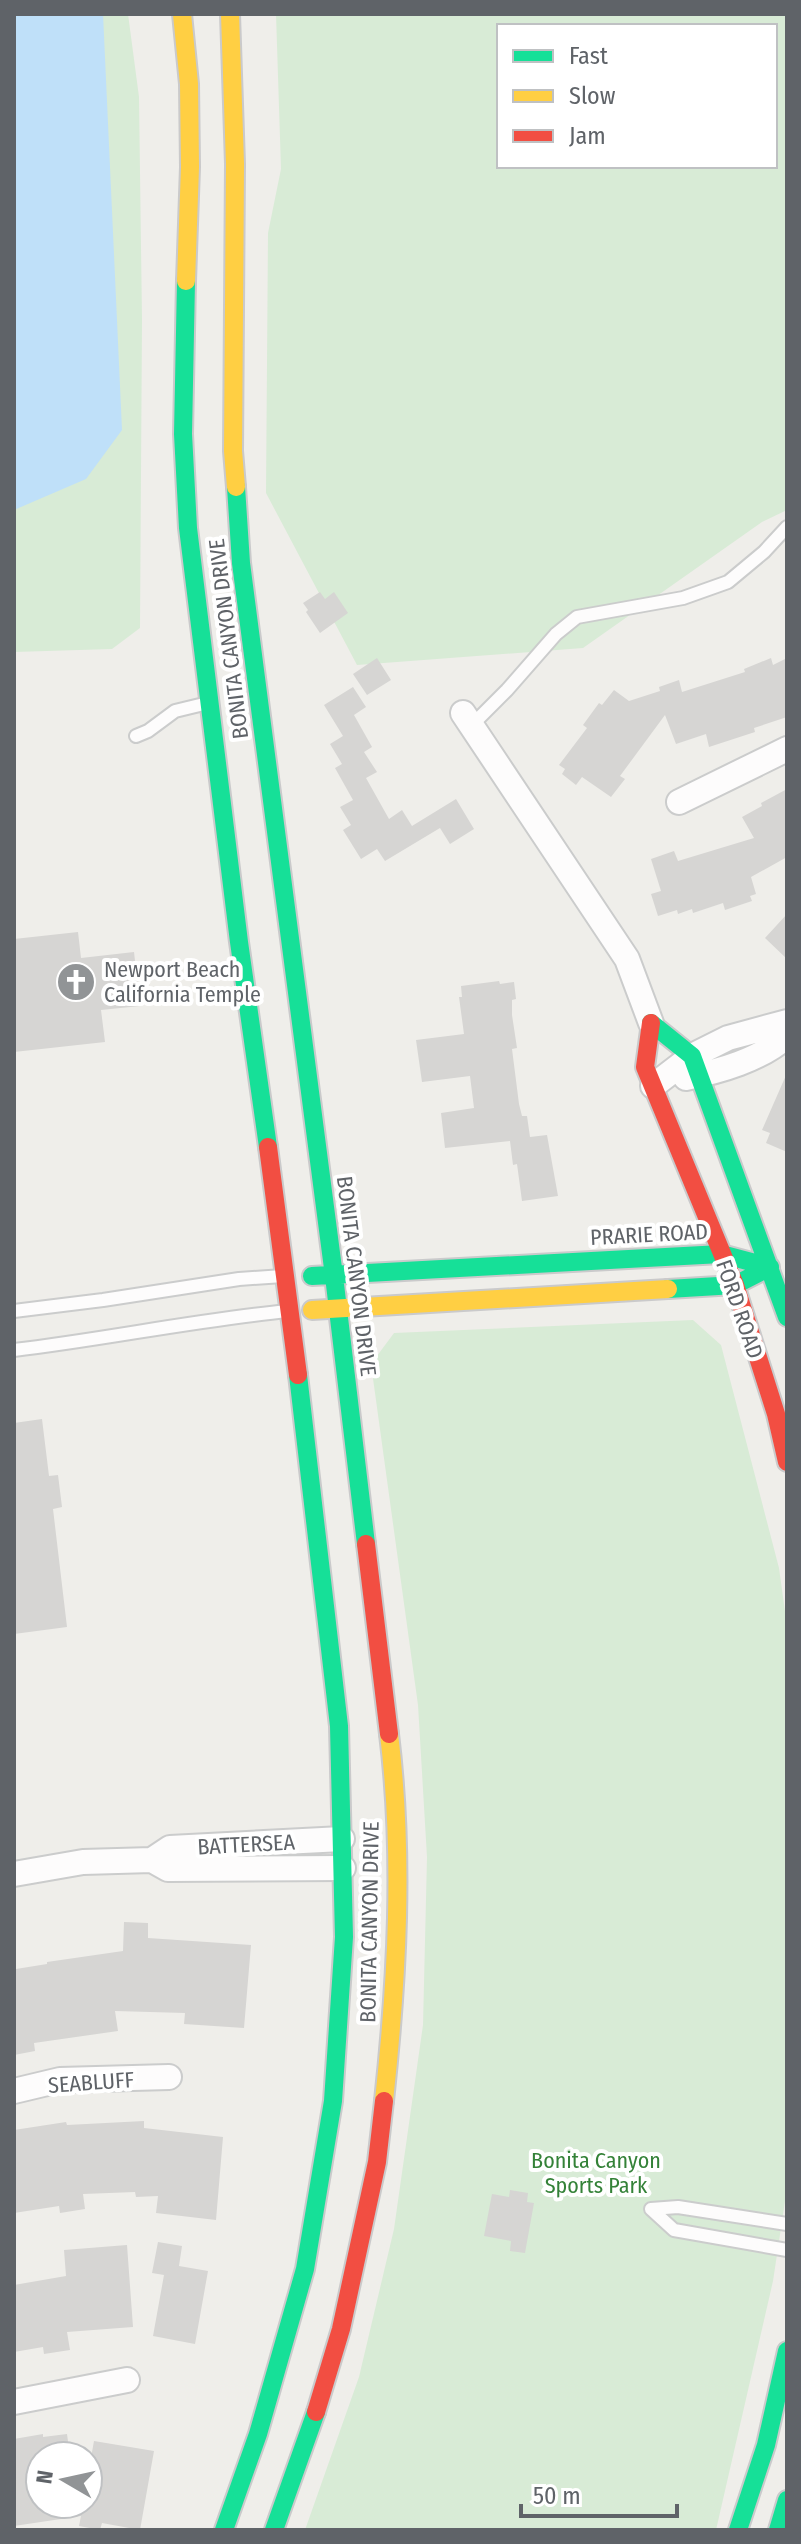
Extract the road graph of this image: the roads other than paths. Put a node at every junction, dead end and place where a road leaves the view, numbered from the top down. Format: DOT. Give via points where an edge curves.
graph roads {
  1 [pos="182,14"];
  2 [pos="230,14"];
  3 [pos="787,527"];
  4 [pos="209,703"];
  5 [pos="467,719"];
  6 [pos="136,736"];
  7 [pos="787,749"];
  8 [pos="679,802"];
  9 [pos="787,1022"];
  10 [pos="651,1023"];
  11 [pos="787,1036"];
  12 [pos="695,1066"];
  13 [pos="653,1086"];
  14 [pos="721,1254"];
  15 [pos="770,1267"];
  16 [pos="286,1276"];
  17 [pos="334,1276"];
  18 [pos="735,1285"];
  19 [pos="338,1309"];
  20 [pos="14,1311"];
  21 [pos="291,1311"];
  22 [pos="787,1317"];
  23 [pos="14,1350"];
  24 [pos="787,1462"];
  25 [pos="342,1839"];
  26 [pos="152,1860"];
  27 [pos="343,1868"];
  28 [pos="14,1874"];
  29 [pos="169,2077"];
  30 [pos="14,2091"];
  31 [pos="787,2224"];
  32 [pos="787,2250"];
  33 [pos="787,2351"];
  34 [pos="127,2380"];
  35 [pos="14,2402"];
  36 [pos="787,2500"];
  37 [pos="224,2530"];
  38 [pos="274,2530"];
  39 [pos="738,2530"];
  40 [pos="778,2530"];
  1 -- 4 [label="main road, BONITA CANYON DRIVE" via="190,167 183,434 188,528"];
  2 -- 17 [label="main road, BONITA CANYON DRIVE" via="233,451 241,563"];
  3 -- 5 [label="lane" via="728,582 683,598 577,617 507,690"];
  4 -- 6 [label="lane" via="175,711"];
  4 -- 16 [label="main road, BONITA CANYON DRIVE"];
  5 -- 10 [label="street, FORD ROAD" via="627,959"];
  7 -- 8 [label="street"];
  9 -- 12 [label="street" via="728,1038"];
  10 -- 12 [label="main road"];
  10 -- 13 [label="main road, FORD ROAD" via="645,1067"];
  11 -- 12 [label="street" via="722,1070"];
  12 -- 13 [label="street"];
  12 -- 15 [label="main road, FORD ROAD"];
  13 -- 14 [label="main road, FORD ROAD"];
  14 -- 15 [label="main road, PRARIE ROAD"];
  14 -- 17 [label="main road, PRARIE ROAD"];
  14 -- 18 [label="main road, FORD ROAD"];
  15 -- 18 [label="main road"];
  15 -- 22 [label="main road, FORD ROAD"];
  16 -- 17 [label="main road, PRARIE ROAD"];
  16 -- 20 [label="lane"];
  16 -- 21 [label="main road, BONITA CANYON DRIVE"];
  17 -- 19 [label="main road, BONITA CANYON DRIVE"];
  18 -- 19 [label="main road"];
  18 -- 24 [label="main road, FORD ROAD"];
  19 -- 21 [label="main road"];
  19 -- 38 [label="main road, BONITA CANYON DRIVE" via="395,1781 396,1952 377,2162 359,2252 320,2401"];
  21 -- 23 [label="lane"];
  21 -- 25 [label="main road, BONITA CANYON DRIVE" via="339,1726"];
  25 -- 26 [label="street, BATTERSEA" via="170,1848"];
  25 -- 27 [label="main road, BONITA CANYON DRIVE"];
  26 -- 27 [label="street, BATTERSEA" via="168,1869"];
  26 -- 28 [label="street, BATTERSEA" via="83,1862"];
  27 -- 37 [label="main road, BONITA CANYON DRIVE" via="337,2055 321,2180 305,2269 279,2363"];
  29 -- 30 [label="street, SEABLUFF" via="60,2080"];
  31 -- 32 [label="lane" via="678,2207 651,2209 674,2230"];
  33 -- 39 [label="main road" via="766,2445"];
  34 -- 35 [label="street"];
  36 -- 40 [label="main road"];
}
